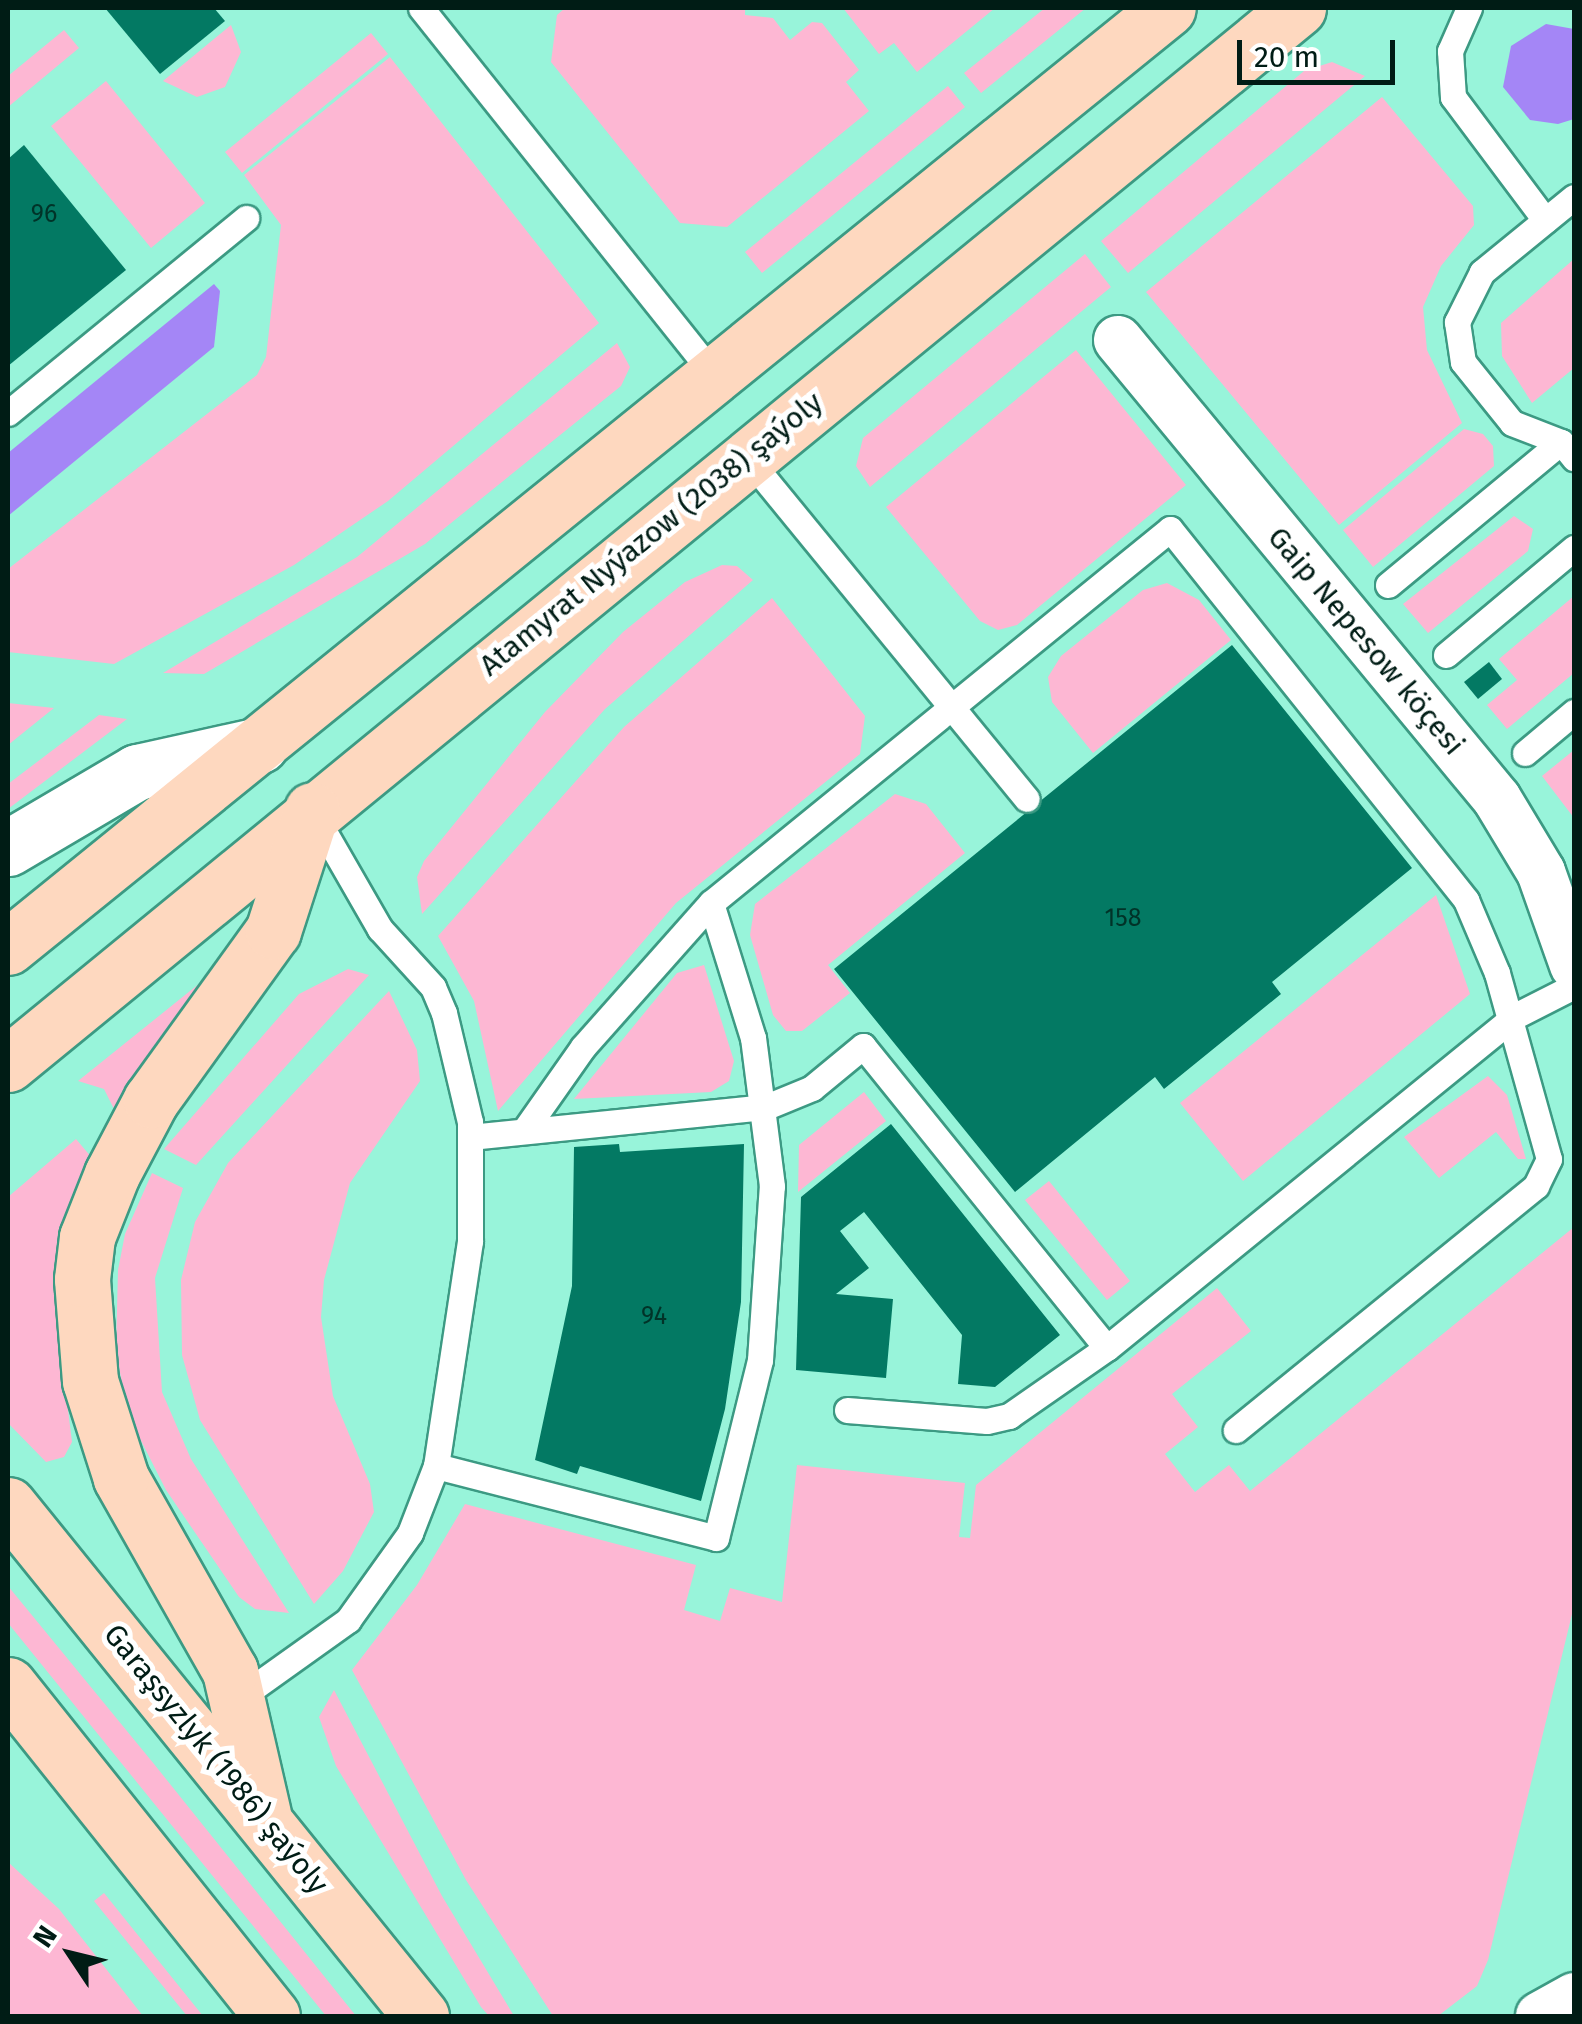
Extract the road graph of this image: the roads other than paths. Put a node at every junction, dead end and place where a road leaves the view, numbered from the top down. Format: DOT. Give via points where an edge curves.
graph roads {
  1 [pos="420,8"];
  2 [pos="1168,8"];
  3 [pos="1298,8"];
  4 [pos="1468,8"];
  5 [pos="1574,197"];
  6 [pos="246,218"];
  7 [pos="1546,220"];
  8 [pos="1118,340"];
  9 [pos="716,378"];
  10 [pos="8,413"];
  11 [pos="1568,450"];
  12 [pos="746,456"];
  13 [pos="1574,548"];
  14 [pos="1388,585"];
  15 [pos="1446,655"];
  16 [pos="952,707"];
  17 [pos="1574,712"];
  18 [pos="260,746"];
  19 [pos="1525,753"];
  20 [pos="1027,799"];
  21 [pos="312,810"];
  22 [pos="8,848"];
  23 [pos="711,902"];
  24 [pos="8,947"];
  25 [pos="1574,965"];
  26 [pos="1574,986"];
  27 [pos="1510,1021"];
  28 [pos="8,1064"];
  29 [pos="766,1107"];
  30 [pos="524,1131"];
  31 [pos="470,1137"];
  32 [pos="1107,1348"];
  33 [pos="848,1410"];
  34 [pos="1236,1430"];
  35 [pos="436,1466"];
  36 [pos="8,1505"];
  37 [pos="8,1685"];
  38 [pos="236,1700"];
  39 [pos="8,1750"];
  40 [pos="113,1813"];
  41 [pos="263,1814"];
  42 [pos="1574,1997"];
  43 [pos="272,2016"];
  44 [pos="421,2016"];
  45 [pos="1540,2016"];
  1 -- 9 [label="lane"];
  2 -- 9 [label="main road"];
  3 -- 12 [label="main road, Atamyrat Nyýazow (2038) şaýoly"];
  4 -- 7 [label="lane" via="1450,51 1453,97"];
  5 -- 7 [label="lane"];
  6 -- 10 [label="lane"];
  7 -- 11 [label="lane" via="1482,272 1458,322 1458,342 1463,362 1512,423"];
  8 -- 25 [label="street, Gaip Nepesow köçesi" via="1497,799 1541,872"];
  9 -- 18 [label="main road"];
  11 -- 14 [label="lane"];
  12 -- 16 [label="lane"];
  12 -- 21 [label="main road, Atamyrat Nyýazow (2038) şaýoly"];
  13 -- 15 [label="lane"];
  16 -- 20 [label="lane"];
  16 -- 23 [label="lane"];
  16 -- 27 [label="lane" via="1170,529 1453,878 1481,932"];
  17 -- 19 [label="lane"];
  18 -- 22 [label="main road" via="137,772"];
  18 -- 24 [label="main road"];
  21 -- 28 [label="main road, Atamyrat Nyýazow (2038) şaýoly"];
  21 -- 31 [label="lane" via="380,929 433,986 458,1056"];
  21 -- 38 [label="main road" via="273,930 151,1100 112,1174 87,1237 82,1278 90,1381 122,1478 217,1643"];
  23 -- 29 [label="lane" via="754,1038"];
  23 -- 30 [label="lane" via="584,1047"];
  26 -- 27 [label="lane" via="1539,999"];
  27 -- 32 [label="lane"];
  27 -- 34 [label="lane" via="1549,1159 1546,1173"];
  29 -- 30 [label="lane"];
  29 -- 32 [label="lane" via="812,1088 863,1046"];
  29 -- 35 [label="lane" via="772,1186 768,1306 751,1414 716,1538"];
  30 -- 31 [label="lane"];
  31 -- 35 [label="lane" via="470,1241"];
  32 -- 33 [label="lane" via="1008,1416 987,1421"];
  35 -- 38 [label="lane" via="410,1533 379,1585 321,1642"];
  36 -- 41 [label="main road, Garaşsyzlyk (1986) şaýoly"];
  37 -- 40 [label="main road"];
  38 -- 41 [label="main road"];
  39 -- 40 [label="main road"];
  40 -- 43 [label="main road"];
  41 -- 44 [label="main road, Garaşsyzlyk (1986) şaýoly"];
  42 -- 45 [label="street"];
}
